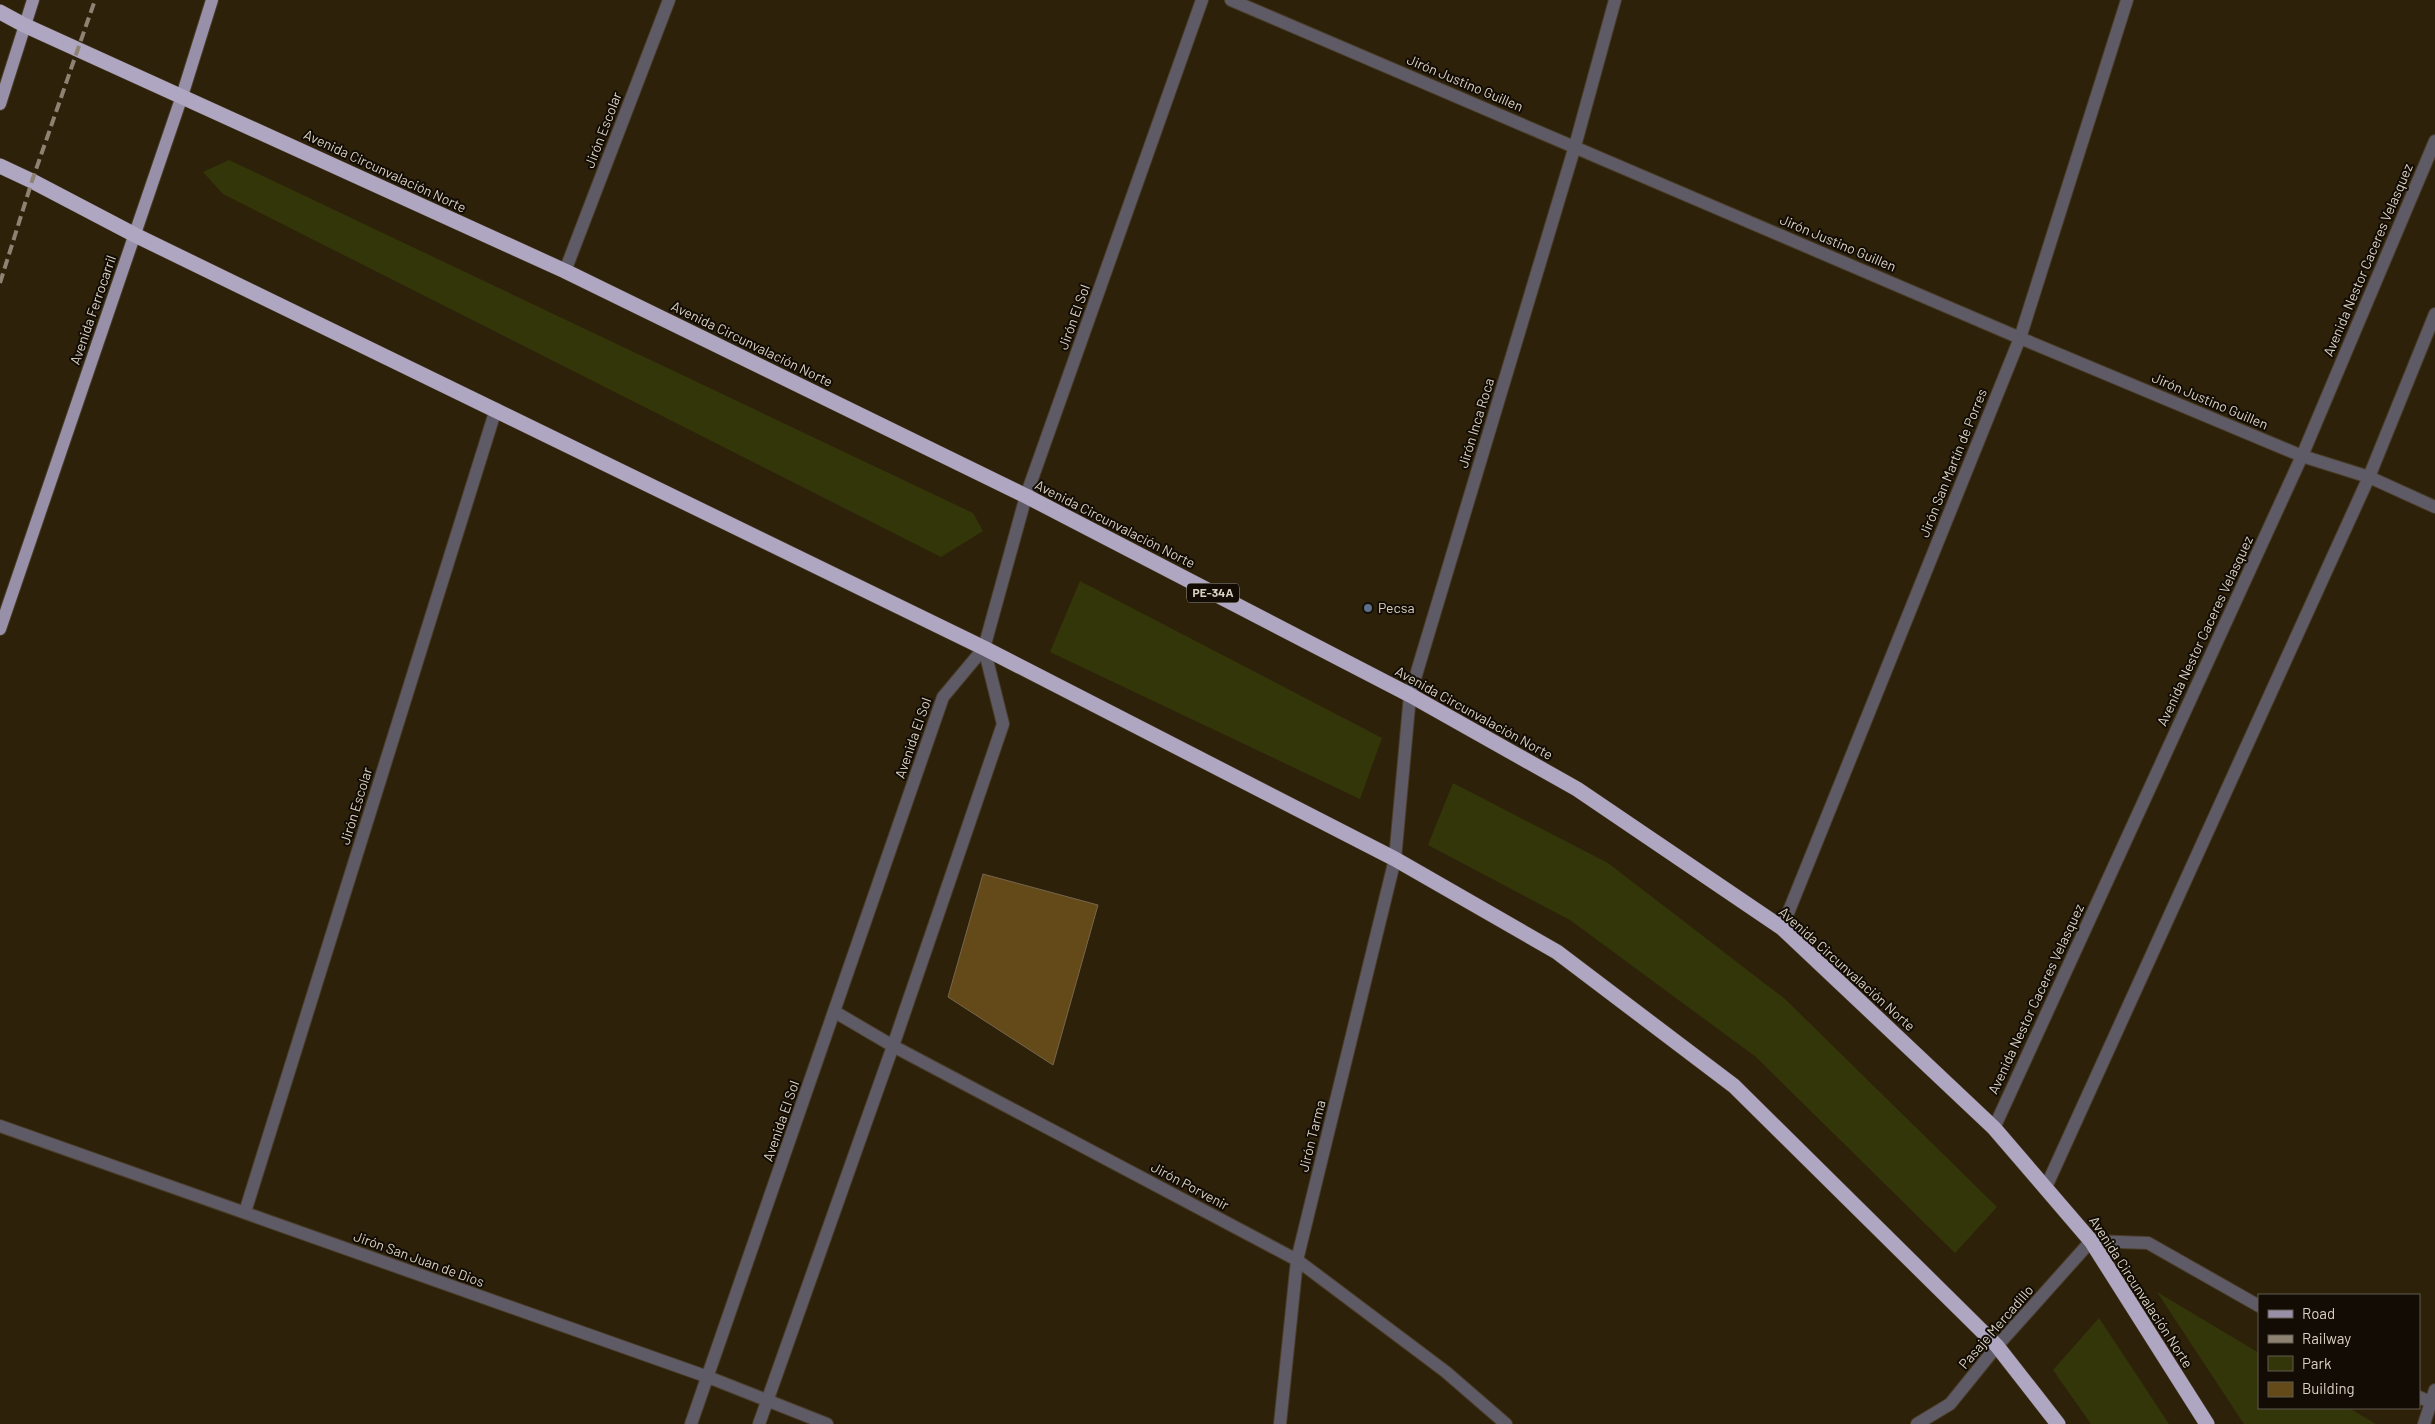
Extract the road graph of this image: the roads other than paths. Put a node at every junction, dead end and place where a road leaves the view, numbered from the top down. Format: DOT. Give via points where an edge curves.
graph roads {
  1 [pos="33,0"];
  2 [pos="212,0"];
  3 [pos="669,0"];
  4 [pos="1202,0"];
  5 [pos="1231,0"];
  6 [pos="1615,0"];
  7 [pos="2128,0"];
  8 [pos="0,12"];
  9 [pos="24,25"];
  10 [pos="182,96"];
  11 [pos="0,104"];
  12 [pos="2435,141"];
  13 [pos="1575,146"];
  14 [pos="0,166"];
  15 [pos="135,235"];
  16 [pos="566,271"];
  17 [pos="2435,314"];
  18 [pos="2020,338"];
  19 [pos="496,410"];
  20 [pos="2302,456"];
  21 [pos="2369,477"];
  22 [pos="1026,496"];
  23 [pos="2435,507"];
  24 [pos="0,629"];
  25 [pos="984,648"];
  26 [pos="1410,695"];
  27 [pos="1395,859"];
  28 [pos="1782,928"];
  29 [pos="835,1012"];
  30 [pos="893,1046"];
  31 [pos="0,1126"];
  32 [pos="1994,1128"];
  33 [pos="2046,1187"];
  34 [pos="245,1212"];
  35 [pos="2091,1241"];
  36 [pos="1297,1260"];
  37 [pos="2258,1305"];
  38 [pos="1997,1346"];
  39 [pos="708,1377"];
  40 [pos="2435,1390"];
  41 [pos="767,1400"];
  42 [pos="2428,1401"];
  43 [pos="691,1424"];
  44 [pos="759,1424"];
  45 [pos="827,1424"];
  46 [pos="1280,1424"];
  47 [pos="1506,1424"];
  48 [pos="1917,1424"];
  49 [pos="2058,1424"];
  50 [pos="2207,1424"];
  51 [pos="2424,1424"];
  1 -- 9 [label="main road"];
  2 -- 10 [label="main road, Avenida Ferrocarril"];
  3 -- 16 [label="street, Jirón Escolar"];
  4 -- 22 [label="street, Jirón El Sol"];
  5 -- 13 [label="street, Jirón Justino Guillen"];
  6 -- 13 [label="street, Jirón Inca Roca"];
  7 -- 18 [label="street, Jirón San Martín de Porres"];
  8 -- 9 [label="highway, Avenida Circunvalación Norte / PE-34A"];
  9 -- 10 [label="highway, Avenida Circunvalación Norte / PE-34A"];
  9 -- 11 [label="main road"];
  10 -- 15 [label="main road, Avenida Ferrocarril"];
  10 -- 16 [label="highway, Avenida Circunvalación Norte / PE-34A"];
  12 -- 20 [label="street, Avenida Nestor Caceres Velasquez"];
  13 -- 18 [label="street, Jirón Justino Guillen"];
  13 -- 26 [label="street, Jirón Inca Roca"];
  14 -- 15 [label="highway"];
  15 -- 19 [label="highway"];
  15 -- 24 [label="main road, Avenida Ferrocarril"];
  16 -- 22 [label="highway, Avenida Circunvalación Norte / PE-34A"];
  17 -- 21 [label="street"];
  18 -- 20 [label="street, Jirón Justino Guillen"];
  18 -- 28 [label="street, Jirón San Martín de Porres"];
  19 -- 25 [label="highway"];
  19 -- 34 [label="street, Jirón Escolar"];
  20 -- 21 [label="street, Jirón Justino Guillen"];
  20 -- 32 [label="street, Avenida Nestor Caceres Velasquez"];
  21 -- 23 [label="street, Jirón Justino Guillen"];
  21 -- 33 [label="street"];
  22 -- 25 [label="street, Jirón El Sol"];
  22 -- 26 [label="highway, Avenida Circunvalación Norte / PE-34A"];
  25 -- 27 [label="highway"];
  25 -- 29 [label="street, Avenida El Sol" via="943,696"];
  25 -- 30 [label="street" via="1003,724"];
  26 -- 27 [label="street, Jirón Inca Roca"];
  26 -- 28 [label="highway, Avenida Circunvalación Norte / PE-34A" via="1578,789"];
  27 -- 36 [label="street, Jirón Tarma"];
  27 -- 38 [label="highway" via="1557,952 1734,1086"];
  28 -- 32 [label="highway, Avenida Circunvalación Norte / PE-34A"];
  29 -- 30 [label="street, Jirón Porvenir"];
  29 -- 39 [label="street, Avenida El Sol"];
  30 -- 36 [label="street, Jirón Porvenir"];
  30 -- 41 [label="street"];
  31 -- 34 [label="street, Jirón San Juan de Dios"];
  32 -- 33 [label="highway, Avenida Circunvalación Norte / PE-34A"];
  33 -- 35 [label="highway, Avenida Circunvalación Norte / PE-34A"];
  34 -- 39 [label="street, Jirón San Juan de Dios"];
  35 -- 37 [label="street" via="2148,1244"];
  35 -- 38 [label="street, Pasaje Mercadillo"];
  35 -- 50 [label="highway, Avenida Circunvalación Norte / PE-34A"];
  36 -- 46 [label="street, Jirón Tarma"];
  36 -- 47 [label="street, Jirón Porvenir" via="1446,1372"];
  38 -- 48 [label="street, Pasaje Mercadillo" via="1950,1404"];
  38 -- 49 [label="highway"];
  39 -- 41 [label="street, Jirón San Juan de Dios"];
  39 -- 43 [label="street, Avenida El Sol"];
  40 -- 42 [label="street"];
  41 -- 44 [label="street"];
  41 -- 45 [label="street, Jirón San Juan de Dios"];
  42 -- 51 [label="street"];
}
